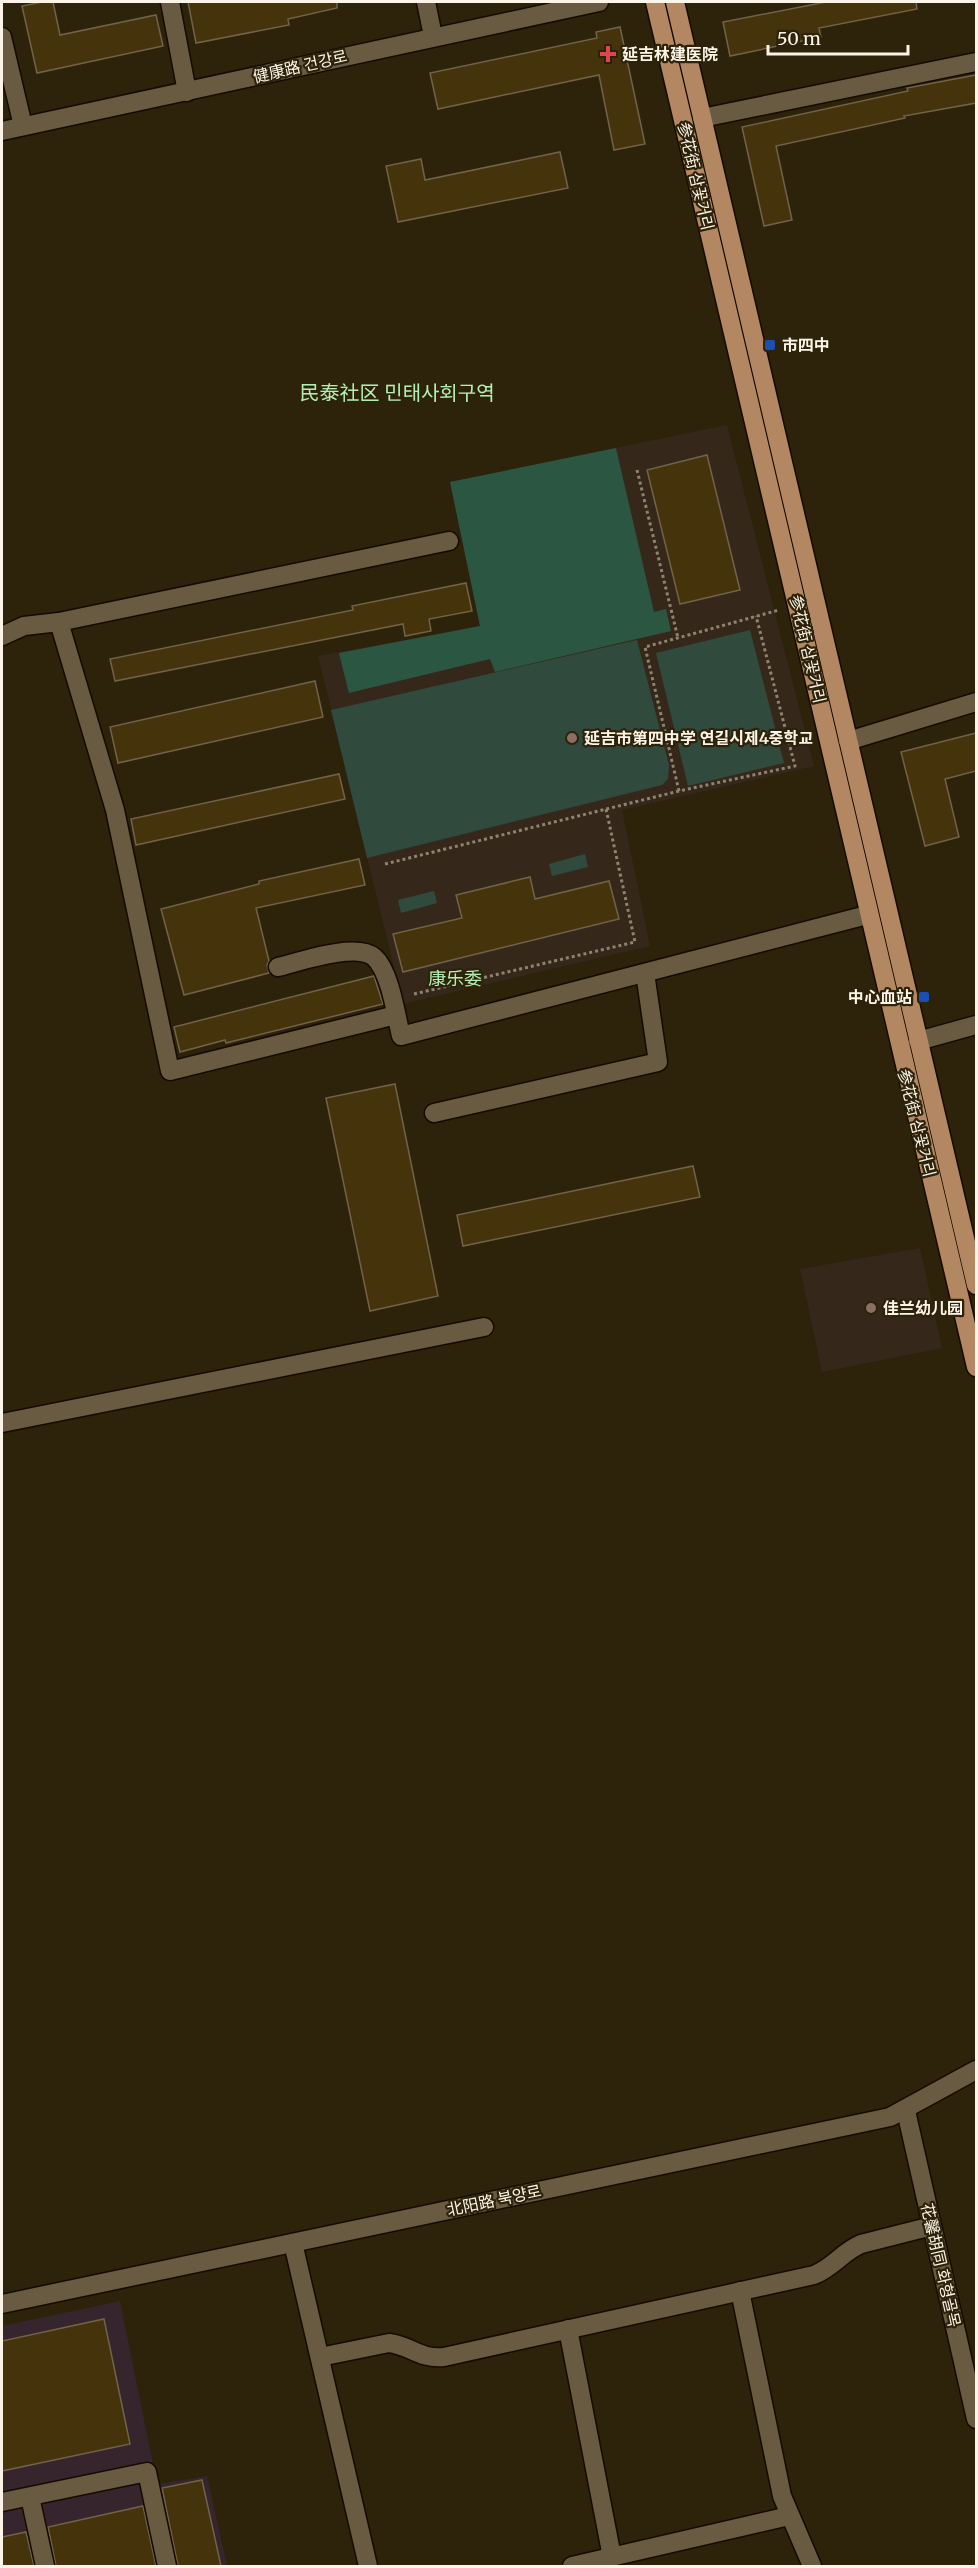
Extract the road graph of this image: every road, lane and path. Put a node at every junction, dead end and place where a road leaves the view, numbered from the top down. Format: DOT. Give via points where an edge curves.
graph roads {
  1 [pos="170,2"];
  2 [pos="426,2"];
  3 [pos="599,2"];
  4 [pos="655,2"];
  5 [pos="675,2"];
  6 [pos="433,36"];
  7 [pos="2,37"];
  8 [pos="976,62"];
  9 [pos="187,92"];
  10 [pos="702,118"];
  11 [pos="23,126"];
  12 [pos="2,131"];
  13 [pos="637,470"];
  14 [pos="449,541"];
  15 [pos="798,604"];
  16 [pos="756,616"];
  17 [pos="59,622"];
  18 [pos="2,636"];
  19 [pos="678,638"];
  20 [pos="976,702"];
  21 [pos="848,741"];
  22 [pos="679,791"];
  23 [pos="606,809"];
  24 [pos="385,864"];
  25 [pos="867,915"];
  26 [pos="278,967"];
  27 [pos="645,973"];
  28 [pos="414,994"];
  29 [pos="396,1015"];
  30 [pos="976,1025"];
  31 [pos="918,1041"];
  32 [pos="434,1113"];
  33 [pos="976,1284"];
  34 [pos="484,1327"];
  35 [pos="976,1367"];
  36 [pos="2,1423"];
  37 [pos="976,2070"];
  38 [pos="906,2110"];
  39 [pos="932,2226"];
  40 [pos="293,2242"];
  41 [pos="740,2291"];
  42 [pos="2,2304"];
  43 [pos="568,2329"];
  44 [pos="320,2357"];
  45 [pos="976,2419"];
  46 [pos="30,2497"];
  47 [pos="2,2502"];
  48 [pos="789,2516"];
  49 [pos="605,2561"];
  50 [pos="45,2566"];
  51 [pos="167,2566"];
  52 [pos="368,2566"];
  53 [pos="572,2566"];
  54 [pos="812,2566"];
  1 -- 9 [label="street"];
  2 -- 6 [label="street"];
  3 -- 6 [label="street, 健康路 건강로"];
  4 -- 15 [label="main road, 参花街 삼꽃거리"];
  5 -- 10 [label="main road, 参花街 삼꽃거리"];
  6 -- 9 [label="street, 健康路 건강로"];
  7 -- 11 [label="street"];
  8 -- 10 [label="street"];
  9 -- 11 [label="street, 健康路 건강로"];
  10 -- 21 [label="main road, 参花街 삼꽃거리"];
  11 -- 12 [label="street, 健康路 건강로"];
  13 -- 19 [label="path"];
  14 -- 17 [label="street"];
  15 -- 16 [label="path"];
  15 -- 25 [label="main road, 参花街 삼꽃거리"];
  16 -- 19 [label="path"];
  16 -- 22 [label="path" via="795,766"];
  17 -- 18 [label="street" via="24,626"];
  17 -- 29 [label="street" via="115,810 170,1071"];
  19 -- 22 [label="path" via="645,647"];
  20 -- 21 [label="street"];
  21 -- 31 [label="main road, 参花街 삼꽃거리"];
  22 -- 23 [label="path"];
  23 -- 24 [label="path"];
  23 -- 28 [label="path" via="635,942"];
  25 -- 27 [label="street"];
  25 -- 35 [label="main road, 参花街 삼꽃거리"];
  26 -- 29 [label="street" via="345,951 363,952 374,957 385,974"];
  27 -- 29 [label="street" via="401,1036"];
  27 -- 32 [label="street" via="658,1062"];
  30 -- 31 [label="street"];
  31 -- 33 [label="main road, 参花街 삼꽃거리"];
  34 -- 36 [label="street"];
  37 -- 38 [label="street, 北阳路 북양로"];
  38 -- 39 [label="street, 花馨胡同 화형골목"];
  38 -- 40 [label="street, 北阳路 북양로" via="890,2117"];
  39 -- 41 [label="street" via="861,2244 829,2269 814,2275"];
  39 -- 45 [label="street, 花馨胡同 화형골목"];
  40 -- 42 [label="street, 北阳路 북양로"];
  40 -- 44 [label="street"];
  41 -- 43 [label="street"];
  41 -- 48 [label="street"];
  43 -- 44 [label="street" via="444,2357 429,2358 389,2343"];
  43 -- 49 [label="street"];
  44 -- 52 [label="street"];
  46 -- 47 [label="street"];
  46 -- 50 [label="street"];
  46 -- 51 [label="street" via="147,2472"];
  48 -- 49 [label="street"];
  48 -- 54 [label="street"];
  49 -- 53 [label="street"];
}
